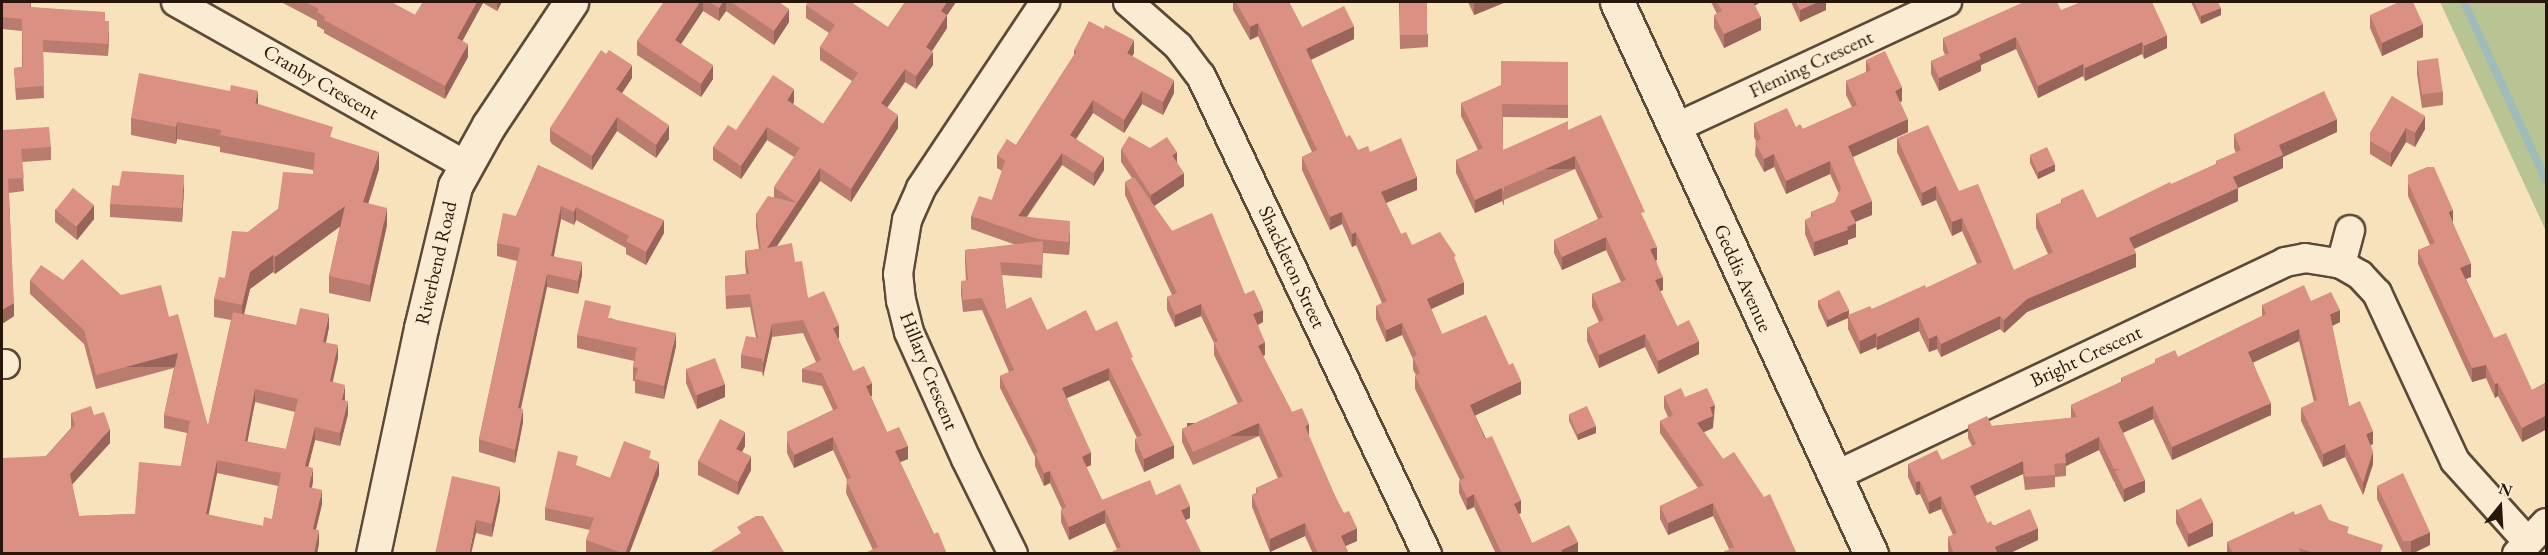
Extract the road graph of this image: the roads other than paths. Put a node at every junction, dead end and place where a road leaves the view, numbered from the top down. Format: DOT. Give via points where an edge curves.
graph roads {
  1 [pos="176,2"];
  2 [pos="571,2"];
  3 [pos="1045,2"];
  4 [pos="1128,2"];
  5 [pos="1617,2"];
  6 [pos="1947,2"];
  7 [pos="1675,128"];
  8 [pos="465,165"];
  9 [pos="2350,230"];
  10 [pos="2341,264"];
  11 [pos="1835,476"];
  12 [pos="2531,539"];
  13 [pos="374,554"];
  14 [pos="1013,554"];
  15 [pos="1427,554"];
  16 [pos="1871,554"];
  1 -- 8 [label="street, Cranby Crescent"];
  2 -- 8 [label="street, Riverbend Road"];
  3 -- 14 [label="street, Hillary Crescent" via="921,188 907,220 898,274 909,333"];
  4 -- 15 [label="street, Shackleton Street" via="1178,46 1201,76"];
  5 -- 7 [label="street, Geddis Avenue"];
  6 -- 7 [label="street, Fleming Crescent"];
  7 -- 11 [label="street, Geddis Avenue"];
  8 -- 13 [label="street, Riverbend Road" via="449,205"];
  9 -- 10 [label="street"];
  10 -- 11 [label="street, Bright Crescent" via="2305,258 2285,262"];
  10 -- 12 [label="street, Bright Crescent" via="2377,292 2454,461"];
  11 -- 16 [label="street, Geddis Avenue"];
}
